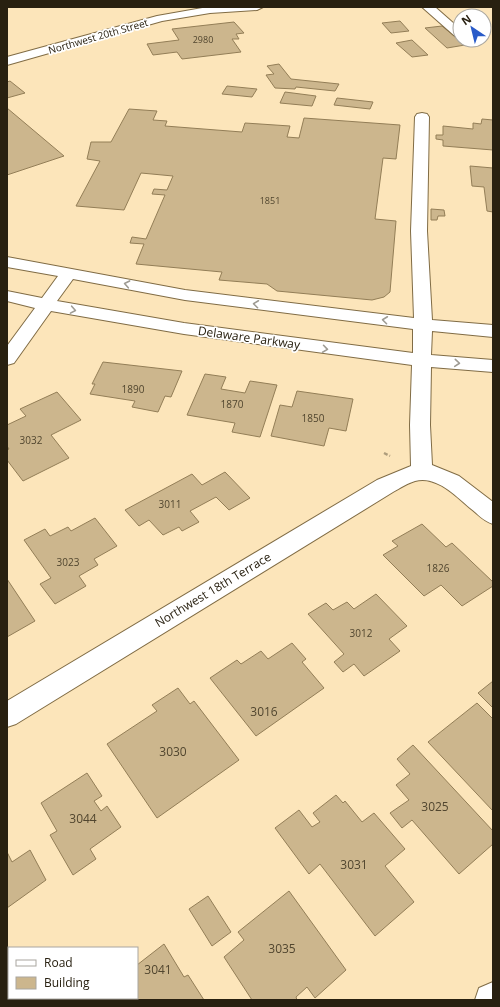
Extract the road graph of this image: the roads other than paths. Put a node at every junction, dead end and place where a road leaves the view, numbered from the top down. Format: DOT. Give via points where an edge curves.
graph roads {
  1 [pos="428,7"];
  2 [pos="258,10"];
  3 [pos="452,28"];
  4 [pos="112,31"];
  5 [pos="124,40"];
  6 [pos="7,61"];
  7 [pos="422,117"];
  8 [pos="7,262"];
  9 [pos="68,274"];
  10 [pos="7,296"];
  11 [pos="46,305"];
  12 [pos="424,324"];
  13 [pos="493,331"];
  14 [pos="7,359"];
  15 [pos="421,360"];
  16 [pos="493,366"];
  17 [pos="422,472"];
  18 [pos="493,515"];
  19 [pos="7,715"];
  20 [pos="493,998"];
  21 [pos="491,1000"];
  1 -- 3 [label="street"];
  2 -- 4 [label="street, Northwest 20th Street" via="220,9 189,13"];
  4 -- 5 [label="street"];
  4 -- 6 [label="street, Northwest 20th Street"];
  7 -- 12 [label="street" via="419,231"];
  8 -- 9 [label="street"];
  9 -- 11 [label="street"];
  12 -- 9 [label="street, one-way" via="185,295"];
  10 -- 11 [label="street, Delaware Parkway"];
  11 -- 14 [label="street"];
  11 -- 15 [label="street, Delaware Parkway, one-way" via="167,326"];
  12 -- 13 [label="street"];
  12 -- 15 [label="street"];
  15 -- 16 [label="street, Delaware Parkway, one-way"];
  15 -- 17 [label="street"];
  17 -- 18 [label="street" via="450,481"];
  17 -- 19 [label="street, Northwest 18th Terrace" via="385,486"];
  20 -- 21 [label="street"];
}
